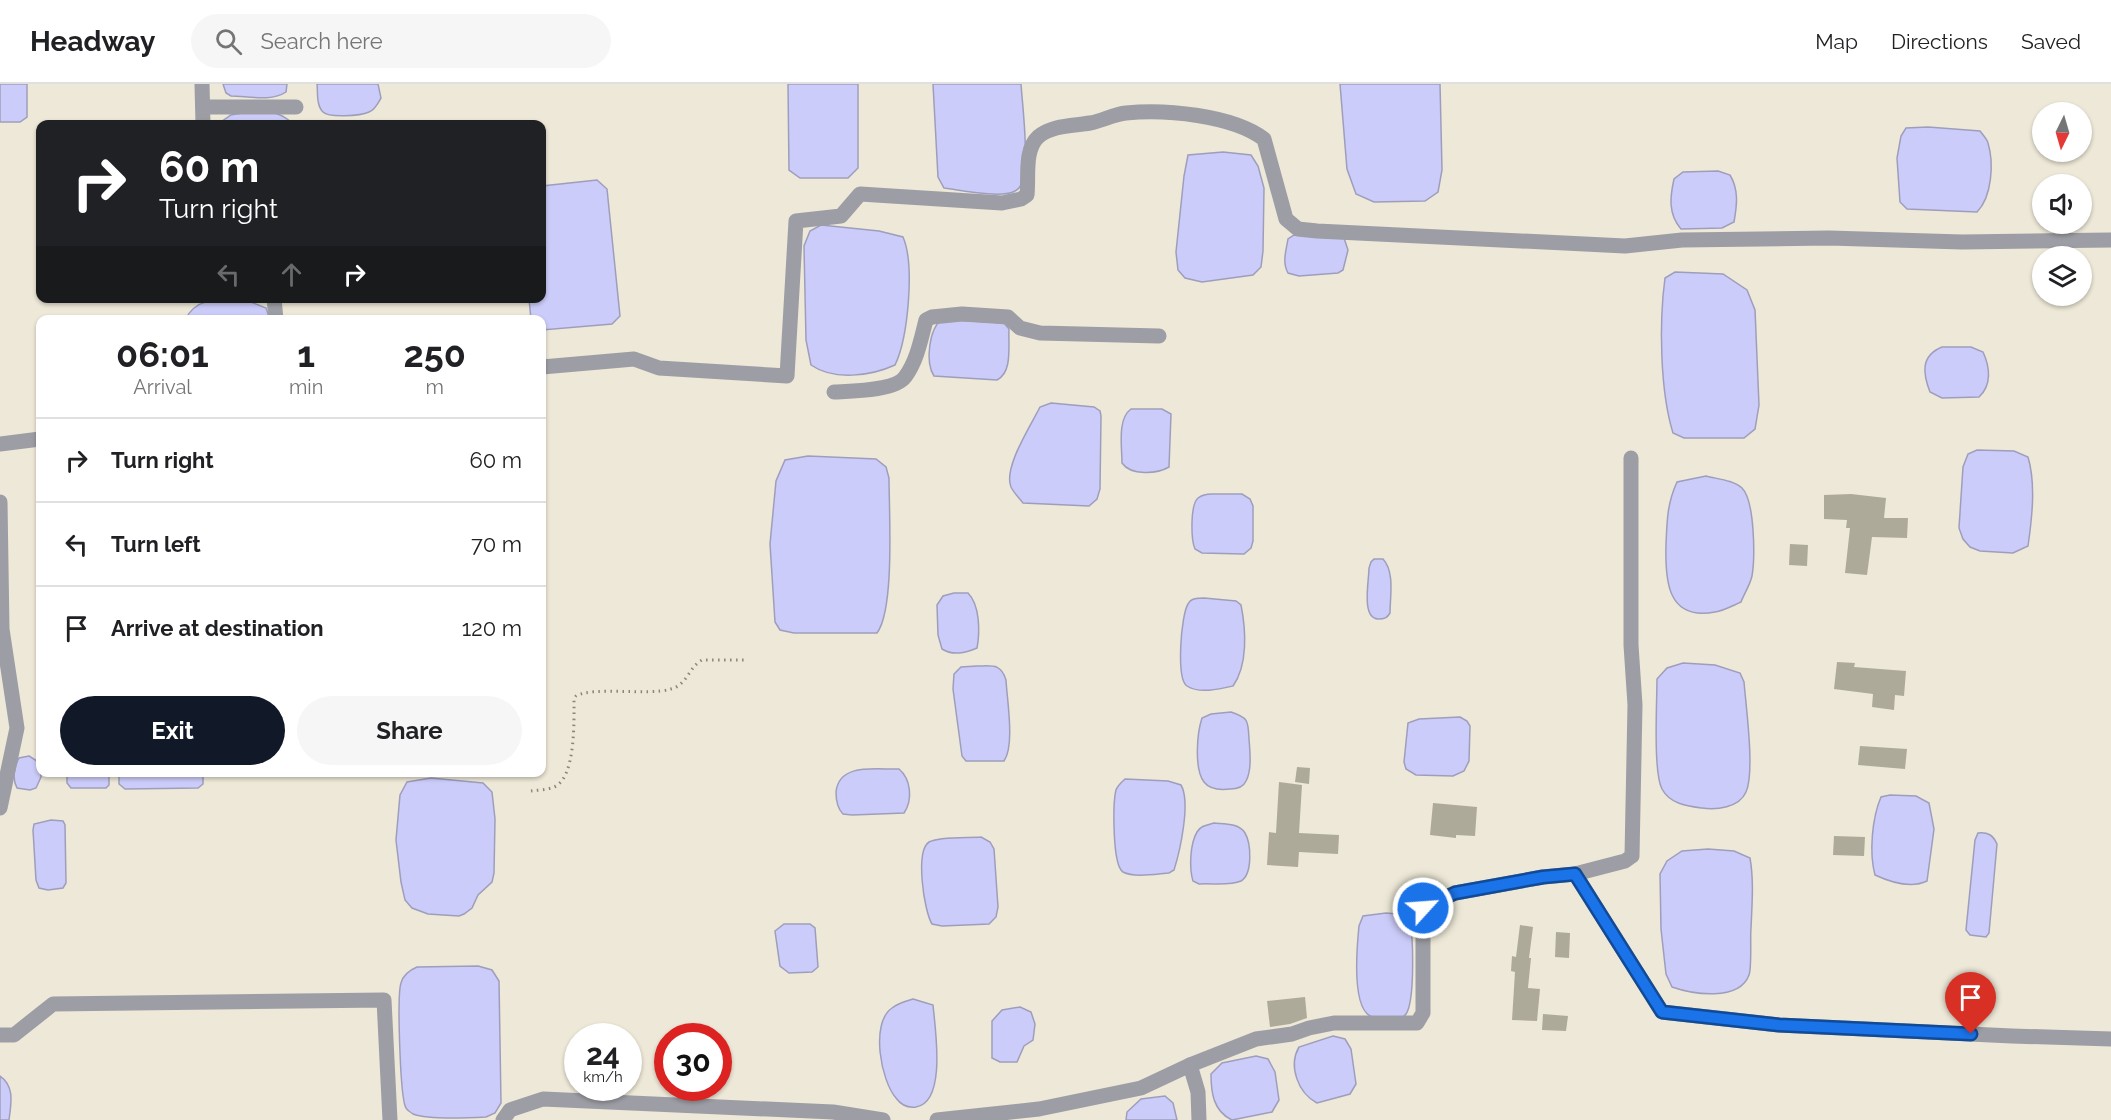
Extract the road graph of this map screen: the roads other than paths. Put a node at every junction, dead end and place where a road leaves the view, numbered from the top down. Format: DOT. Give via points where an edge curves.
graph roads {
  1 [pos="202,84"];
  2 [pos="203,107"];
  3 [pos="296,108"];
  4 [pos="203,120"];
  5 [pos="2111,240"];
  6 [pos="1160,336"];
  7 [pos="546,367"];
  8 [pos="834,392"];
  9 [pos="36,440"];
  10 [pos="0,444"];
  11 [pos="1631,458"];
  12 [pos="0,502"];
  13 [pos="0,808"];
  14 [pos="1575,874"];
  15 [pos="0,1035"];
  16 [pos="2111,1039"];
  17 [pos="1190,1065"];
  18 [pos="390,1120"];
  19 [pos="503,1120"];
  20 [pos="883,1120"];
  21 [pos="937,1120"];
  22 [pos="1199,1120"];
  1 -- 2 [label="street"];
  2 -- 3 [label="street"];
  2 -- 4 [label="street"];
  5 -- 7 [label="street" via="1962,242 1829,238 1682,240 1625,246 1298,229 1286,219 1264,139 1256,133 1236,124 1177,112 1123,113 1047,131 1036,139 1030,150 1027,195 1021,199 1002,203 860,194 842,216 796,221 786,376 659,368 634,359"];
  6 -- 8 [label="street" via="1040,333 1020,328 1008,317 932,317 926,320 905,379 874,389"];
  9 -- 10 [label="street"];
  11 -- 14 [label="street" via="1631,645 1635,705 1632,856"];
  12 -- 13 [label="street" via="2,629 17,729"];
  14 -- 16 [label="street" via="1662,1012 1779,1025"];
  14 -- 17 [label="street" via="1455,893 1423,908 1423,1013 1417,1023 1334,1023 1256,1039"];
  15 -- 18 [label="street" via="14,1035 53,1004 384,1000"];
  17 -- 21 [label="street" via="1141,1088 1100,1098"];
  17 -- 22 [label="street" via="1198,1092"];
  19 -- 20 [label="street" via="510,1110 543,1099 833,1112"];
}
